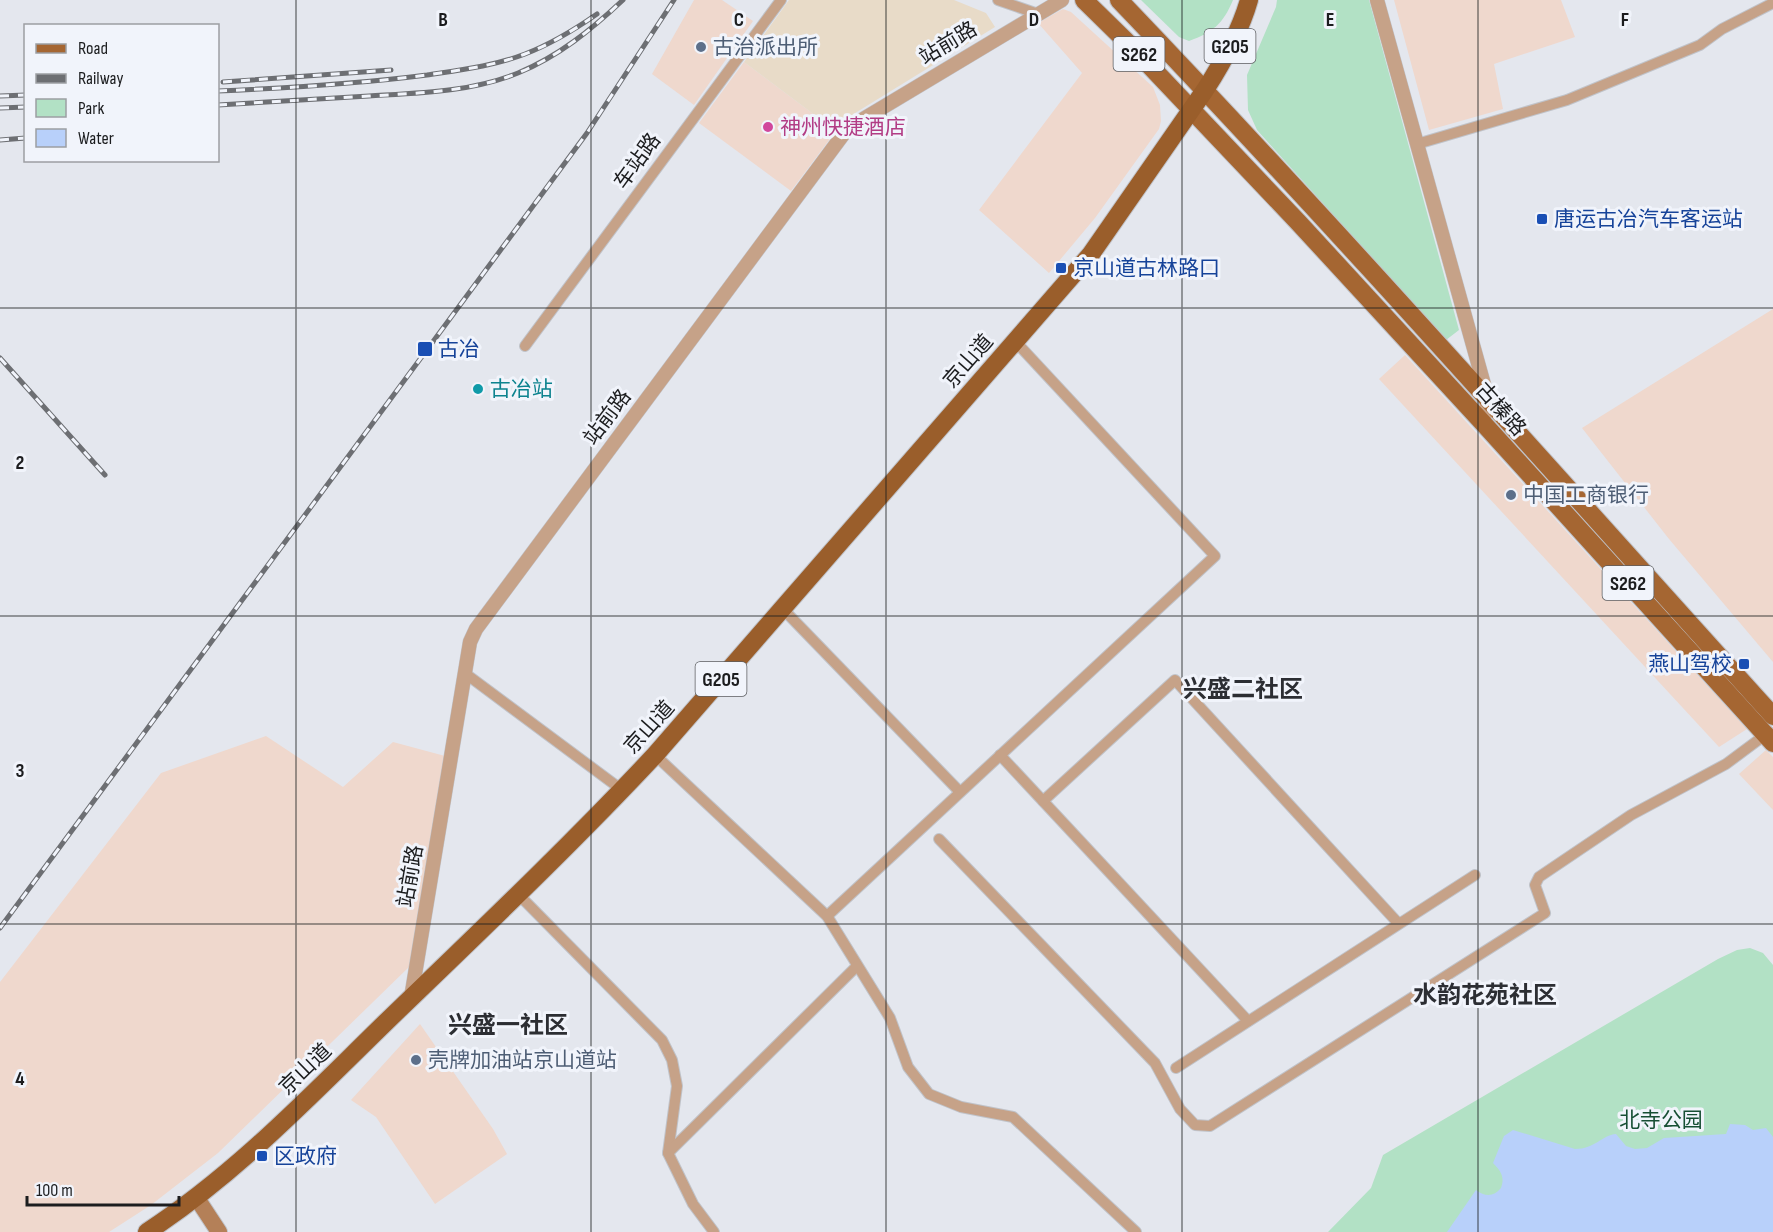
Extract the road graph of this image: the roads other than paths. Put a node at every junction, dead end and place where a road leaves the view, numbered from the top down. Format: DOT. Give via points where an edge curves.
graph roads {
  1 [pos="781,0"];
  2 [pos="998,0"];
  3 [pos="1062,0"];
  4 [pos="1084,0"];
  5 [pos="1119,0"];
  6 [pos="1250,0"];
  7 [pos="1377,0"];
  8 [pos="1773,3"];
  9 [pos="1038,14"];
  10 [pos="1205,90"];
  11 [pos="1191,110"];
  12 [pos="1417,144"];
  13 [pos="1015,341"];
  14 [pos="525,346"];
  15 [pos="1488,399"];
  16 [pos="1483,423"];
  17 [pos="782,608"];
  18 [pos="466,674"];
  19 [pos="1773,716"];
  20 [pos="1770,736"];
  21 [pos="655,755"];
  22 [pos="1000,755"];
  23 [pos="622,790"];
  24 [pos="960,792"];
  25 [pos="1043,801"];
  26 [pos="939,839"];
  27 [pos="1475,874"];
  28 [pos="518,894"];
  29 [pos="827,916"];
  30 [pos="1398,923"];
  31 [pos="857,966"];
  32 [pos="411,998"];
  33 [pos="1248,1021"];
  34 [pos="1176,1068"];
  35 [pos="668,1153"];
  36 [pos="192,1200"];
  37 [pos="147,1232"];
  38 [pos="207,1232"];
  39 [pos="219,1232"];
  40 [pos="714,1232"];
  41 [pos="1136,1232"];
  1 -- 14 [label="street, 车站路"];
  2 -- 9 [label="street"];
  3 -- 9 [label="street, 站前路"];
  4 -- 11 [label="main road, S262"];
  5 -- 10 [label="main road, S262"];
  6 -- 10 [label="highway, G205" via="1222,64"];
  7 -- 12 [label="street"];
  8 -- 12 [label="street" via="1700,45 1567,100"];
  9 -- 18 [label="street, 站前路" via="845,132 476,629 470,642"];
  10 -- 11 [label="highway, G205"];
  10 -- 15 [label="main road, 古榛路 / S262"];
  11 -- 13 [label="highway, 京山道 / G205" via="1091,254"];
  11 -- 16 [label="main road, 古榛路 / S262"];
  12 -- 15 [label="street"];
  13 -- 17 [label="highway, 京山道 / G205"];
  13 -- 22 [label="street" via="1215,556"];
  15 -- 16 [label="street"];
  15 -- 19 [label="main road, 古榛路 / S262"];
  16 -- 20 [label="main road, 古榛路 / S262"];
  17 -- 21 [label="highway, 京山道 / G205"];
  17 -- 24 [label="street"];
  18 -- 23 [label="street"];
  18 -- 32 [label="street, 站前路"];
  20 -- 26 [label="street" via="1631,815 1539,877 1535,885 1545,913 1210,1126 1195,1125 1180,1109 1155,1063"];
  21 -- 23 [label="highway, 京山道 / G205"];
  21 -- 29 [label="street"];
  22 -- 24 [label="street"];
  22 -- 25 [label="street"];
  23 -- 28 [label="highway, 京山道 / G205"];
  24 -- 29 [label="street"];
  25 -- 30 [label="street" via="1175,680"];
  25 -- 33 [label="street"];
  27 -- 30 [label="street"];
  28 -- 32 [label="highway, 京山道 / G205"];
  28 -- 35 [label="street" via="662,1040 672,1060 677,1086"];
  29 -- 31 [label="street"];
  30 -- 33 [label="street"];
  31 -- 35 [label="street"];
  31 -- 41 [label="street" via="890,1018 908,1067 930,1094 961,1107 1013,1116"];
  32 -- 36 [label="highway, 京山道 / G205" via="258,1146"];
  33 -- 34 [label="street"];
  35 -- 40 [label="street" via="693,1204"];
  36 -- 37 [label="highway, 京山道 / G205"];
  36 -- 38 [label="main road"];
  36 -- 39 [label="main road"];
}
